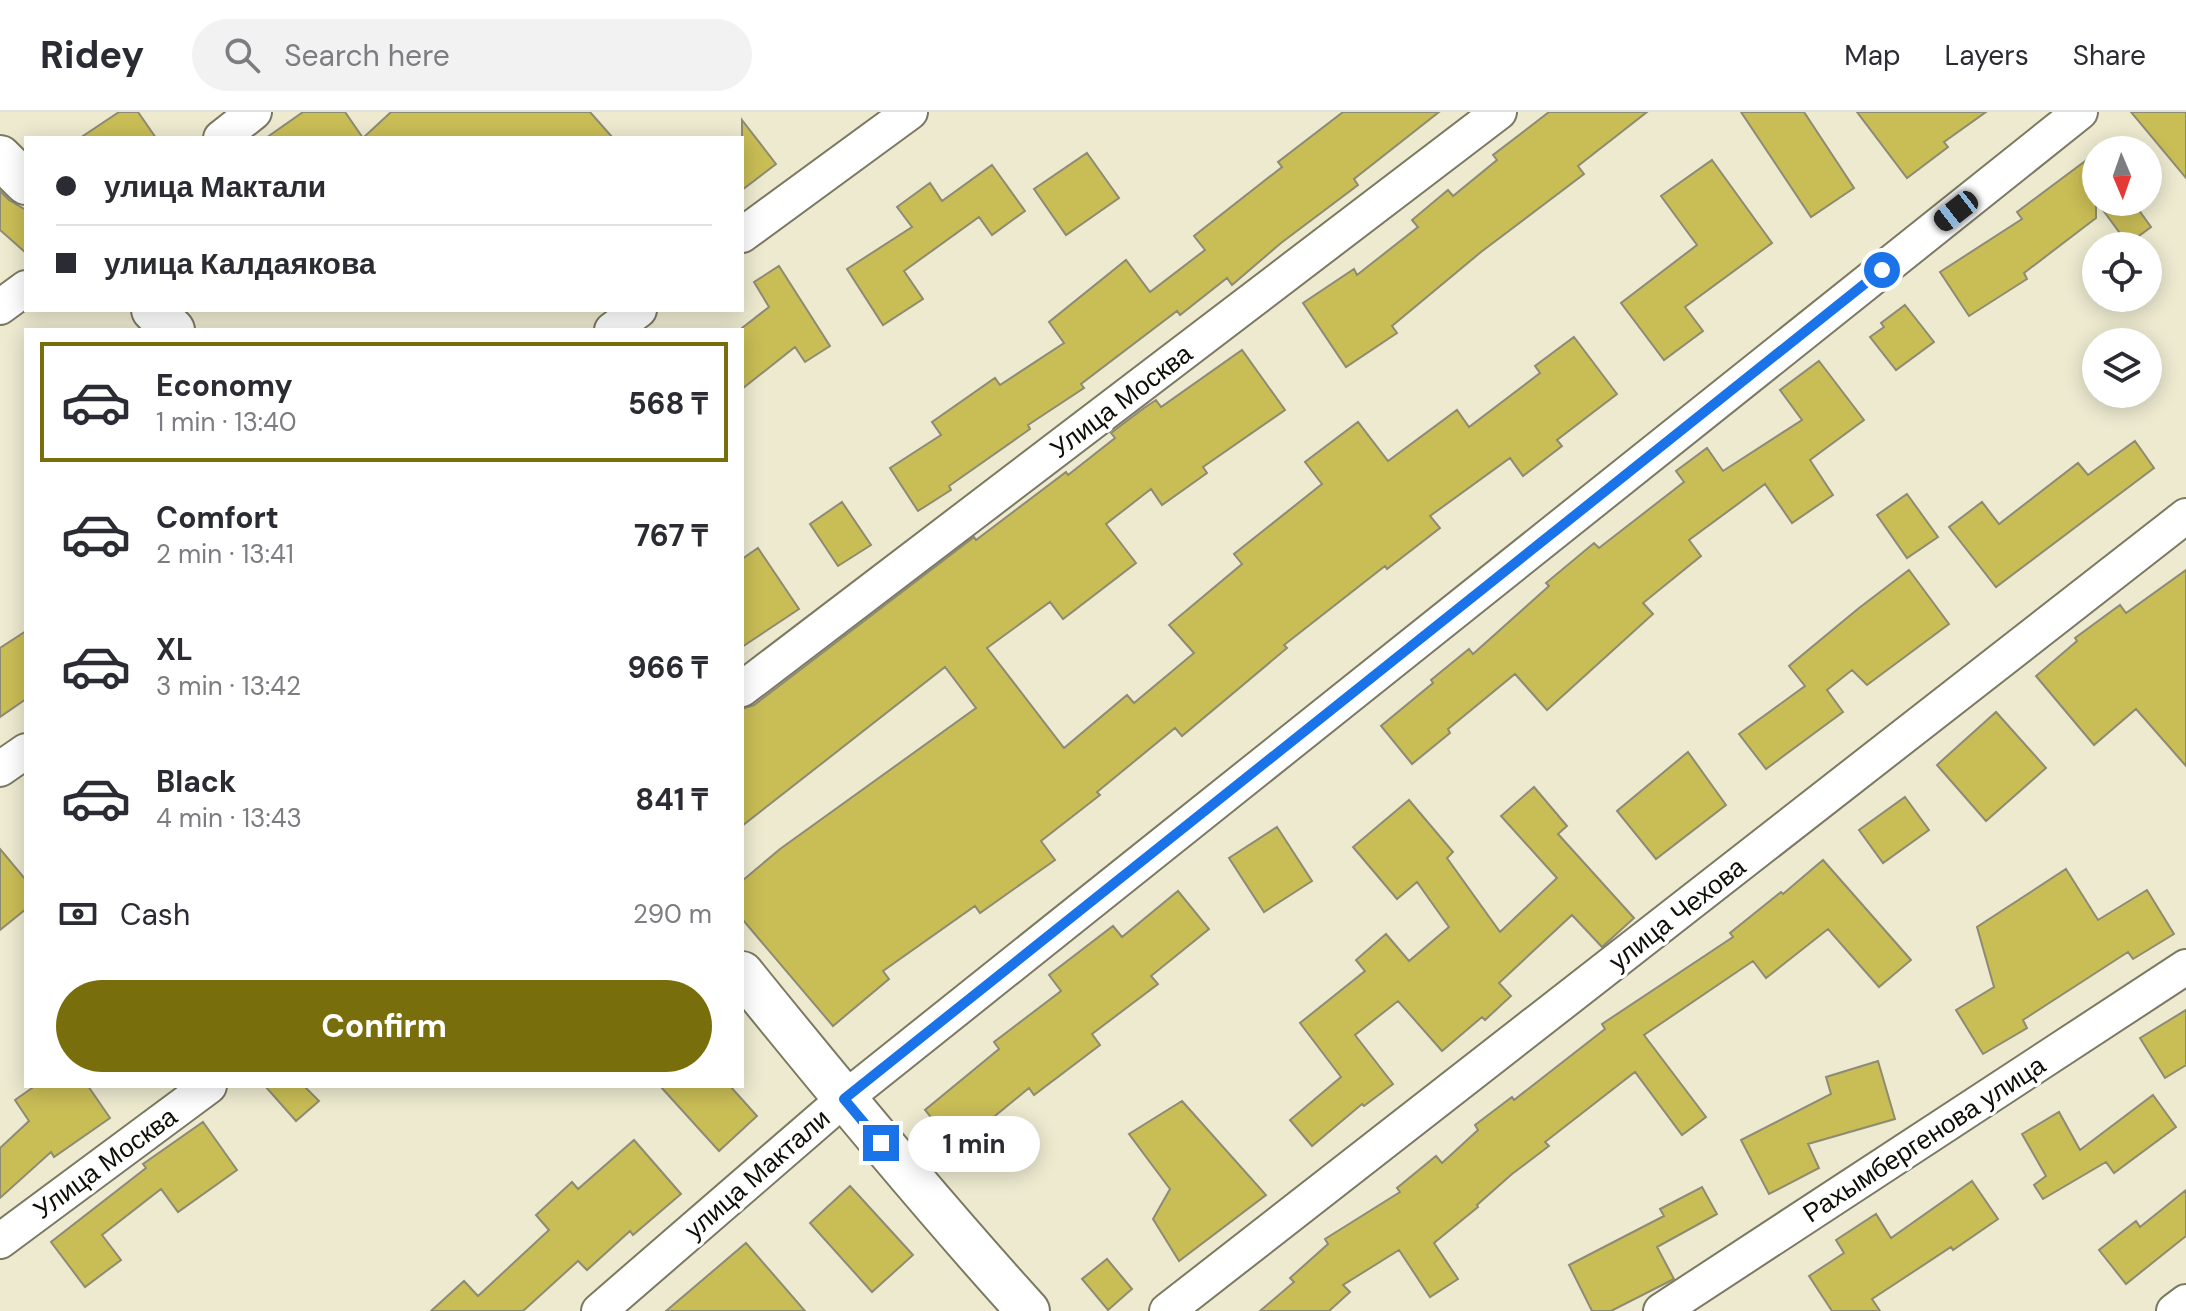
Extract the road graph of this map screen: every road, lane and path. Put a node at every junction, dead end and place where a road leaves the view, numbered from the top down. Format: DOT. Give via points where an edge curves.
graph roads {
  1 [pos="254,112"];
  2 [pos="910,112"];
  3 [pos="1499,112"];
  4 [pos="2080,112"];
  5 [pos="224,136"];
  6 [pos="0,157"];
  7 [pos="24,181"];
  8 [pos="744,234"];
  9 [pos="24,289"];
  10 [pos="0,307"];
  11 [pos="155,312"];
  12 [pos="636,312"];
  13 [pos="171,328"];
  14 [pos="615,328"];
  15 [pos="2186,516"];
  16 [pos="744,687"];
  17 [pos="24,752"];
  18 [pos="0,769"];
  19 [pos="2186,967"];
  20 [pos="744,975"];
  21 [pos="206,1088"];
  22 [pos="844,1099"];
  23 [pos="0,1241"];
  24 [pos="2186,1302"];
  25 [pos="599,1311"];
  26 [pos="1028,1311"];
  27 [pos="1167,1311"];
  28 [pos="1661,1311"];
  29 [pos="2174,1311"];
  1 -- 5 [label="street"];
  2 -- 8 [label="street"];
  3 -- 16 [label="street, Улица Москва"];
  4 -- 22 [label="street, улица Мактали"];
  6 -- 7 [label="street"];
  9 -- 10 [label="street"];
  11 -- 13 [label="street"];
  12 -- 14 [label="street"];
  15 -- 27 [label="street, улица Чехова"];
  17 -- 18 [label="street"];
  19 -- 28 [label="street, Рахымбергенова улица"];
  20 -- 22 [label="street"];
  21 -- 23 [label="street, Улица Москва"];
  22 -- 25 [label="street, улица Мактали"];
  22 -- 26 [label="street"];
  24 -- 29 [label="street"];
}
